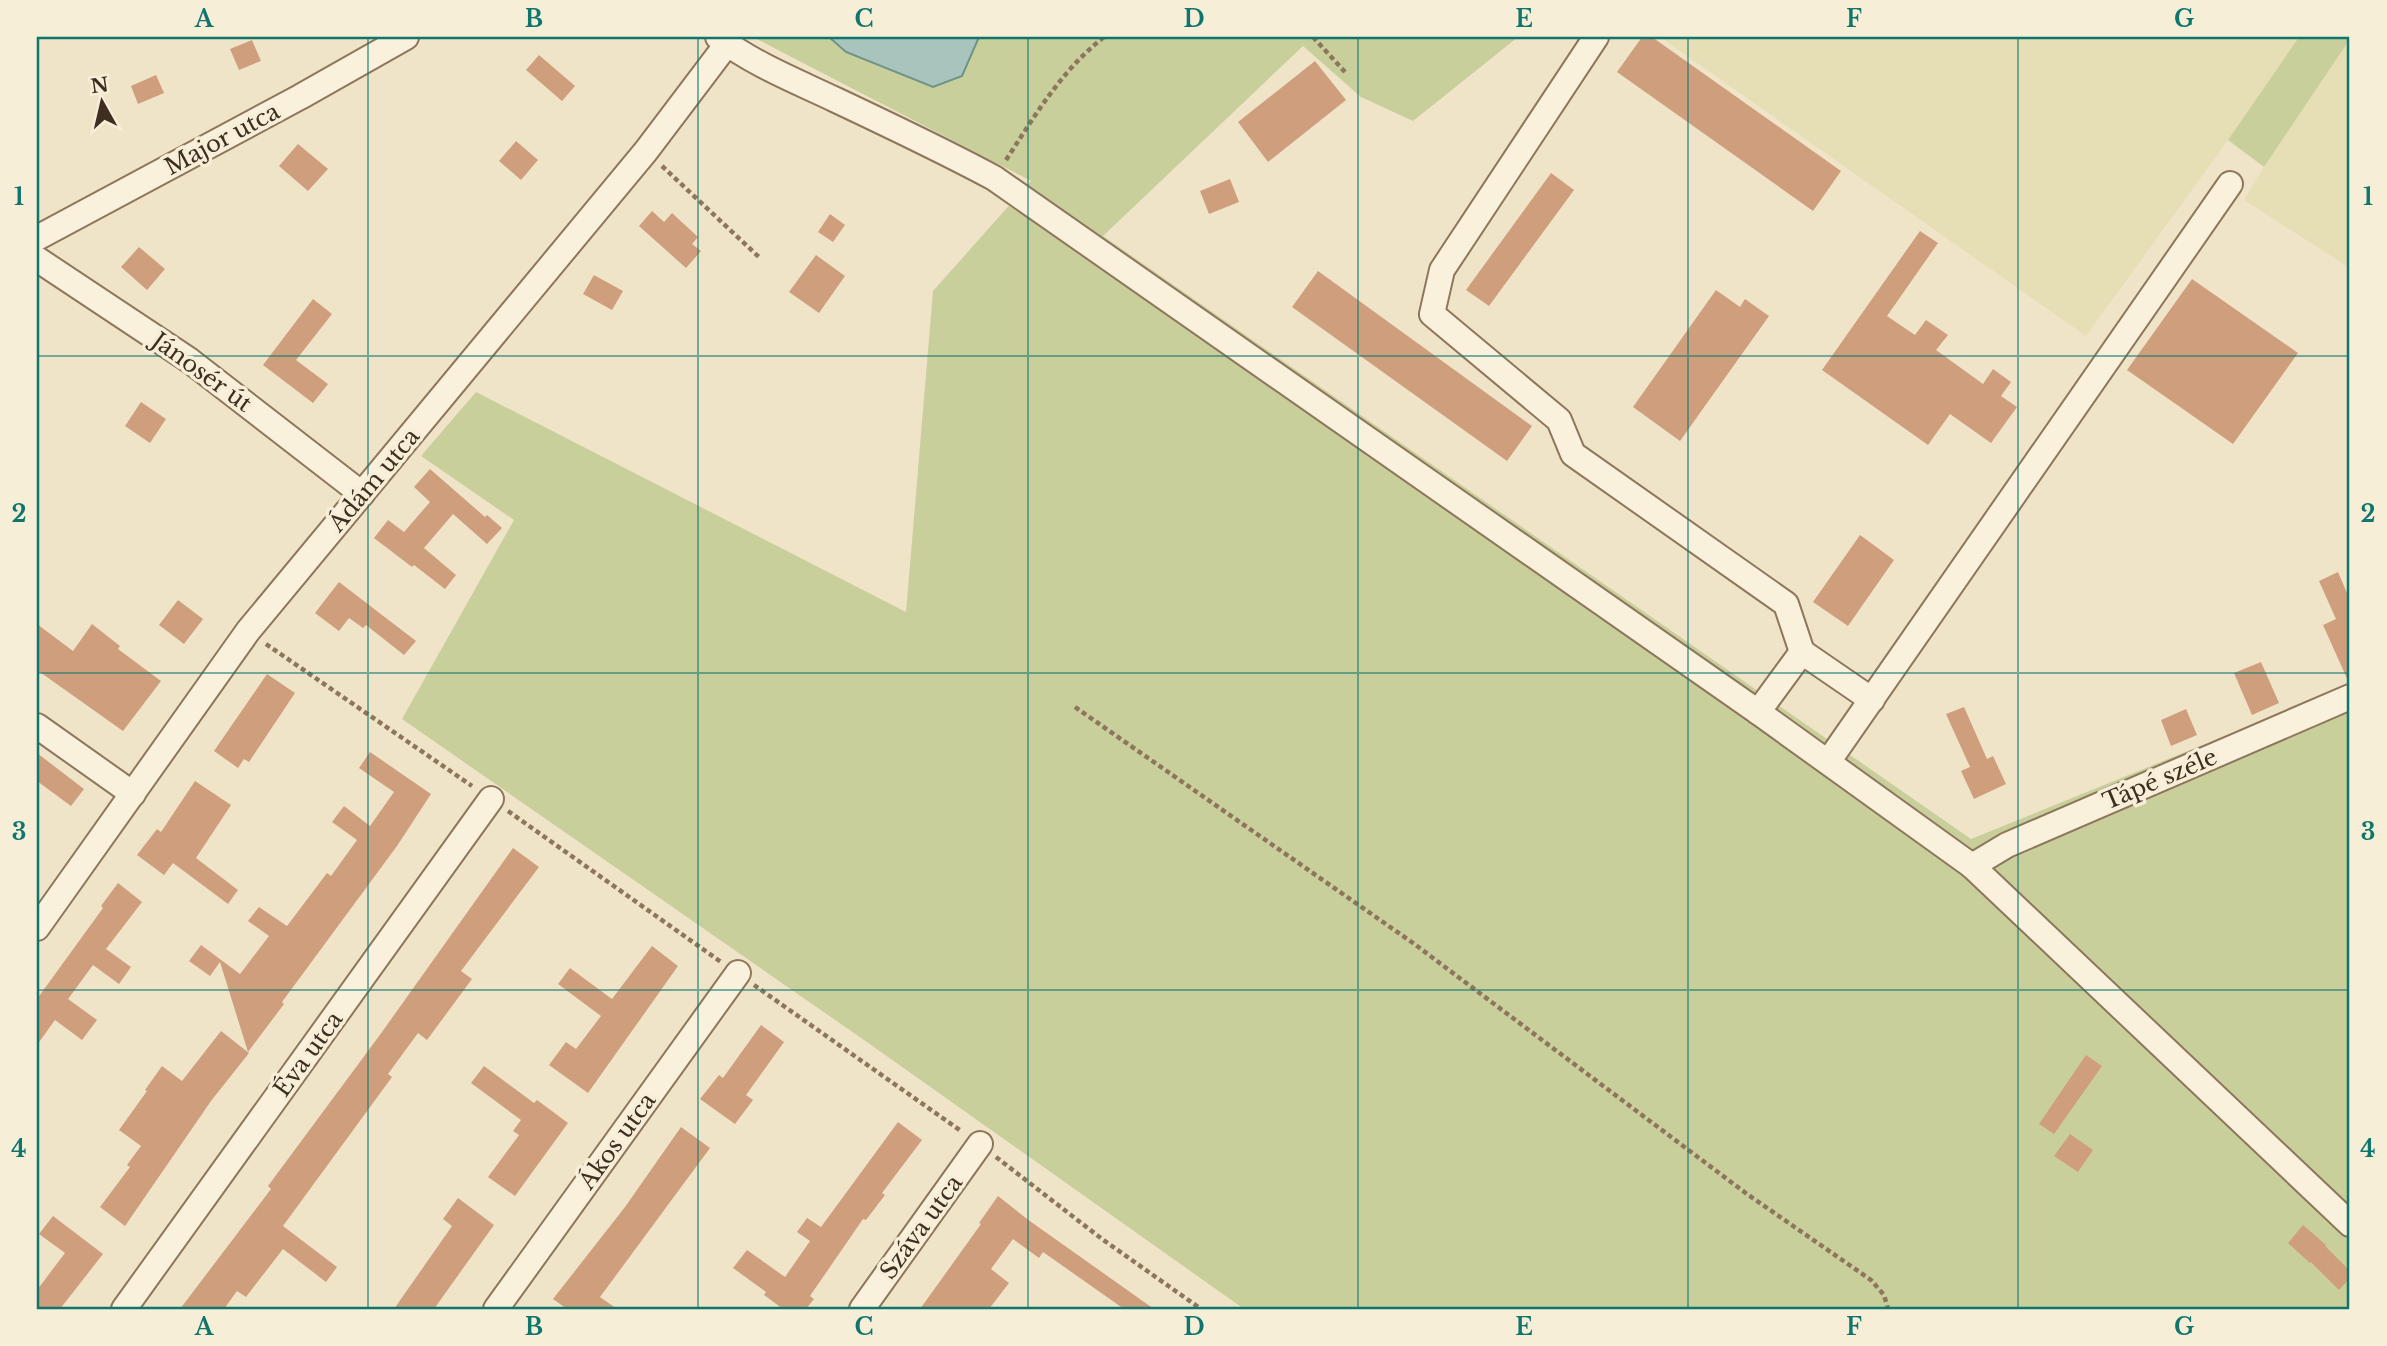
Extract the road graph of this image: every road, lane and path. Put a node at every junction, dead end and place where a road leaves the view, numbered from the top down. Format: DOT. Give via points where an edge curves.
graph roads {
  1 [pos="406,37"];
  2 [pos="1104,37"];
  3 [pos="1313,37"];
  4 [pos="1596,37"];
  5 [pos="723,40"];
  6 [pos="1345,72"];
  7 [pos="646,151"];
  8 [pos="994,178"];
  9 [pos="2230,184"];
  10 [pos="37,238"];
  11 [pos="37,259"];
  12 [pos="761,259"];
  13 [pos="362,494"];
  14 [pos="1802,652"];
  15 [pos="2350,697"];
  16 [pos="1872,700"];
  17 [pos="1075,707"];
  18 [pos="1758,712"];
  19 [pos="37,726"];
  20 [pos="1828,762"];
  21 [pos="133,794"];
  22 [pos="491,799"];
  23 [pos="1972,866"];
  24 [pos="37,928"];
  25 [pos="738,973"];
  26 [pos="980,1144"];
  27 [pos="2350,1224"];
  28 [pos="124,1309"];
  29 [pos="496,1309"];
  30 [pos="862,1309"];
  31 [pos="1888,1309"];
  1 -- 10 [label="street, Major utca"];
  2 -- 8 [label="path" via="1058,81"];
  3 -- 6 [label="path"];
  4 -- 14 [label="street" via="1442,270 1432,314 1559,419 1573,454 1786,604"];
  5 -- 7 [label="street, Ádám utca"];
  5 -- 8 [label="street" via="781,74"];
  7 -- 12 [label="path"];
  7 -- 13 [label="street, Ádám utca"];
  8 -- 18 [label="street"];
  9 -- 16 [label="street"];
  11 -- 13 [label="street, Jánosér út" via="189,360"];
  13 -- 21 [label="street, Ádám utca" via="248,631"];
  14 -- 16 [label="street"];
  14 -- 18 [label="street"];
  15 -- 23 [label="street, Tápé széle" via="2007,845"];
  16 -- 20 [label="street"];
  17 -- 31 [label="path" via="1413,943 1747,1194 1871,1280 1884,1295"];
  18 -- 20 [label="street"];
  19 -- 21 [label="street"];
  20 -- 23 [label="street"];
  21 -- 24 [label="street, Ádám utca"];
  22 -- 28 [label="street, Éva utca"];
  23 -- 27 [label="street"];
  25 -- 29 [label="street, Ákos utca"];
  26 -- 30 [label="street, Száva utca"];
}
